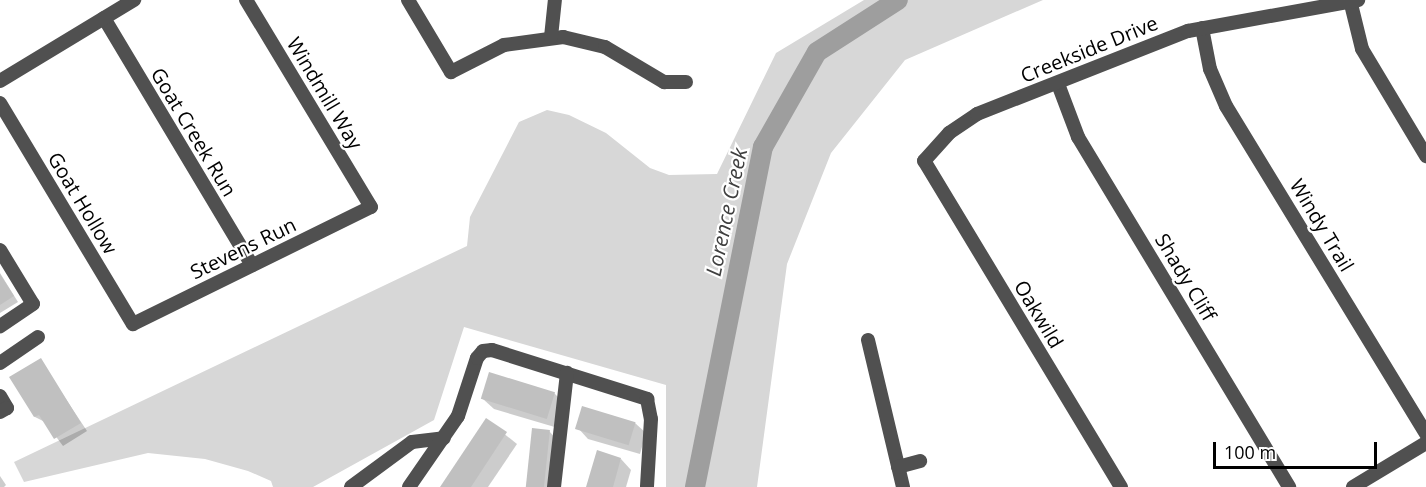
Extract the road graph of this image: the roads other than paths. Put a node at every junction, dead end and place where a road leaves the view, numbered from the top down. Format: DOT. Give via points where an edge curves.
graph roads {
  1 [pos="134,0"];
  2 [pos="246,0"];
  3 [pos="408,0"];
  4 [pos="555,0"];
  5 [pos="1352,0"];
  6 [pos="104,18"];
  7 [pos="1202,28"];
  8 [pos="551,37"];
  9 [pos="0,81"];
  10 [pos="686,82"];
  11 [pos="1058,84"];
  12 [pos="0,103"];
  13 [pos="1426,156"];
  14 [pos="924,161"];
  15 [pos="371,207"];
  16 [pos="0,250"];
  17 [pos="252,265"];
  18 [pos="133,324"];
  19 [pos="0,326"];
  20 [pos="38,337"];
  21 [pos="868,340"];
  22 [pos="0,363"];
  23 [pos="567,373"];
  24 [pos="0,396"];
  25 [pos="0,412"];
  26 [pos="1426,434"];
  27 [pos="444,438"];
  28 [pos="1426,443"];
  29 [pos="920,461"];
  30 [pos="898,467"];
  31 [pos="898,486"];
  32 [pos="351,487"];
  33 [pos="409,487"];
  34 [pos="554,487"];
  35 [pos="647,487"];
  36 [pos="1121,487"];
  37 [pos="1289,487"];
  38 [pos="1353,487"];
  1 -- 6 [label="street"];
  2 -- 15 [label="street, Windmill Way"];
  3 -- 8 [label="street" via="451,72 504,45"];
  4 -- 8 [label="street"];
  5 -- 7 [label="street, Creekside Drive"];
  5 -- 13 [label="street" via="1362,48"];
  6 -- 9 [label="street"];
  6 -- 17 [label="street, Goat Creek Run"];
  7 -- 11 [label="street, Creekside Drive"];
  7 -- 26 [label="street, Windy Trail" via="1210,69 1226,106"];
  8 -- 10 [label="street" via="592,43 619,54 664,82"];
  11 -- 14 [label="street, Creekside Drive" via="964,121"];
  11 -- 37 [label="street, Shady Cliff" via="1078,137"];
  12 -- 18 [label="street, Goat Hollow"];
  14 -- 36 [label="street, Oakwild"];
  15 -- 17 [label="street, Stevens Run"];
  16 -- 19 [label="street" via="33,304"];
  17 -- 18 [label="street, Stevens Run"];
  20 -- 22 [label="street"];
  21 -- 30 [label="street"];
  23 -- 27 [label="street" via="483,351 477,358 458,416"];
  23 -- 34 [label="street"];
  23 -- 35 [label="street" via="647,399 651,419"];
  24 -- 25 [label="street" via="7,408"];
  27 -- 32 [label="street" via="412,442"];
  27 -- 33 [label="street"];
  28 -- 38 [label="street"];
  29 -- 30 [label="street"];
  30 -- 31 [label="street"];
}
